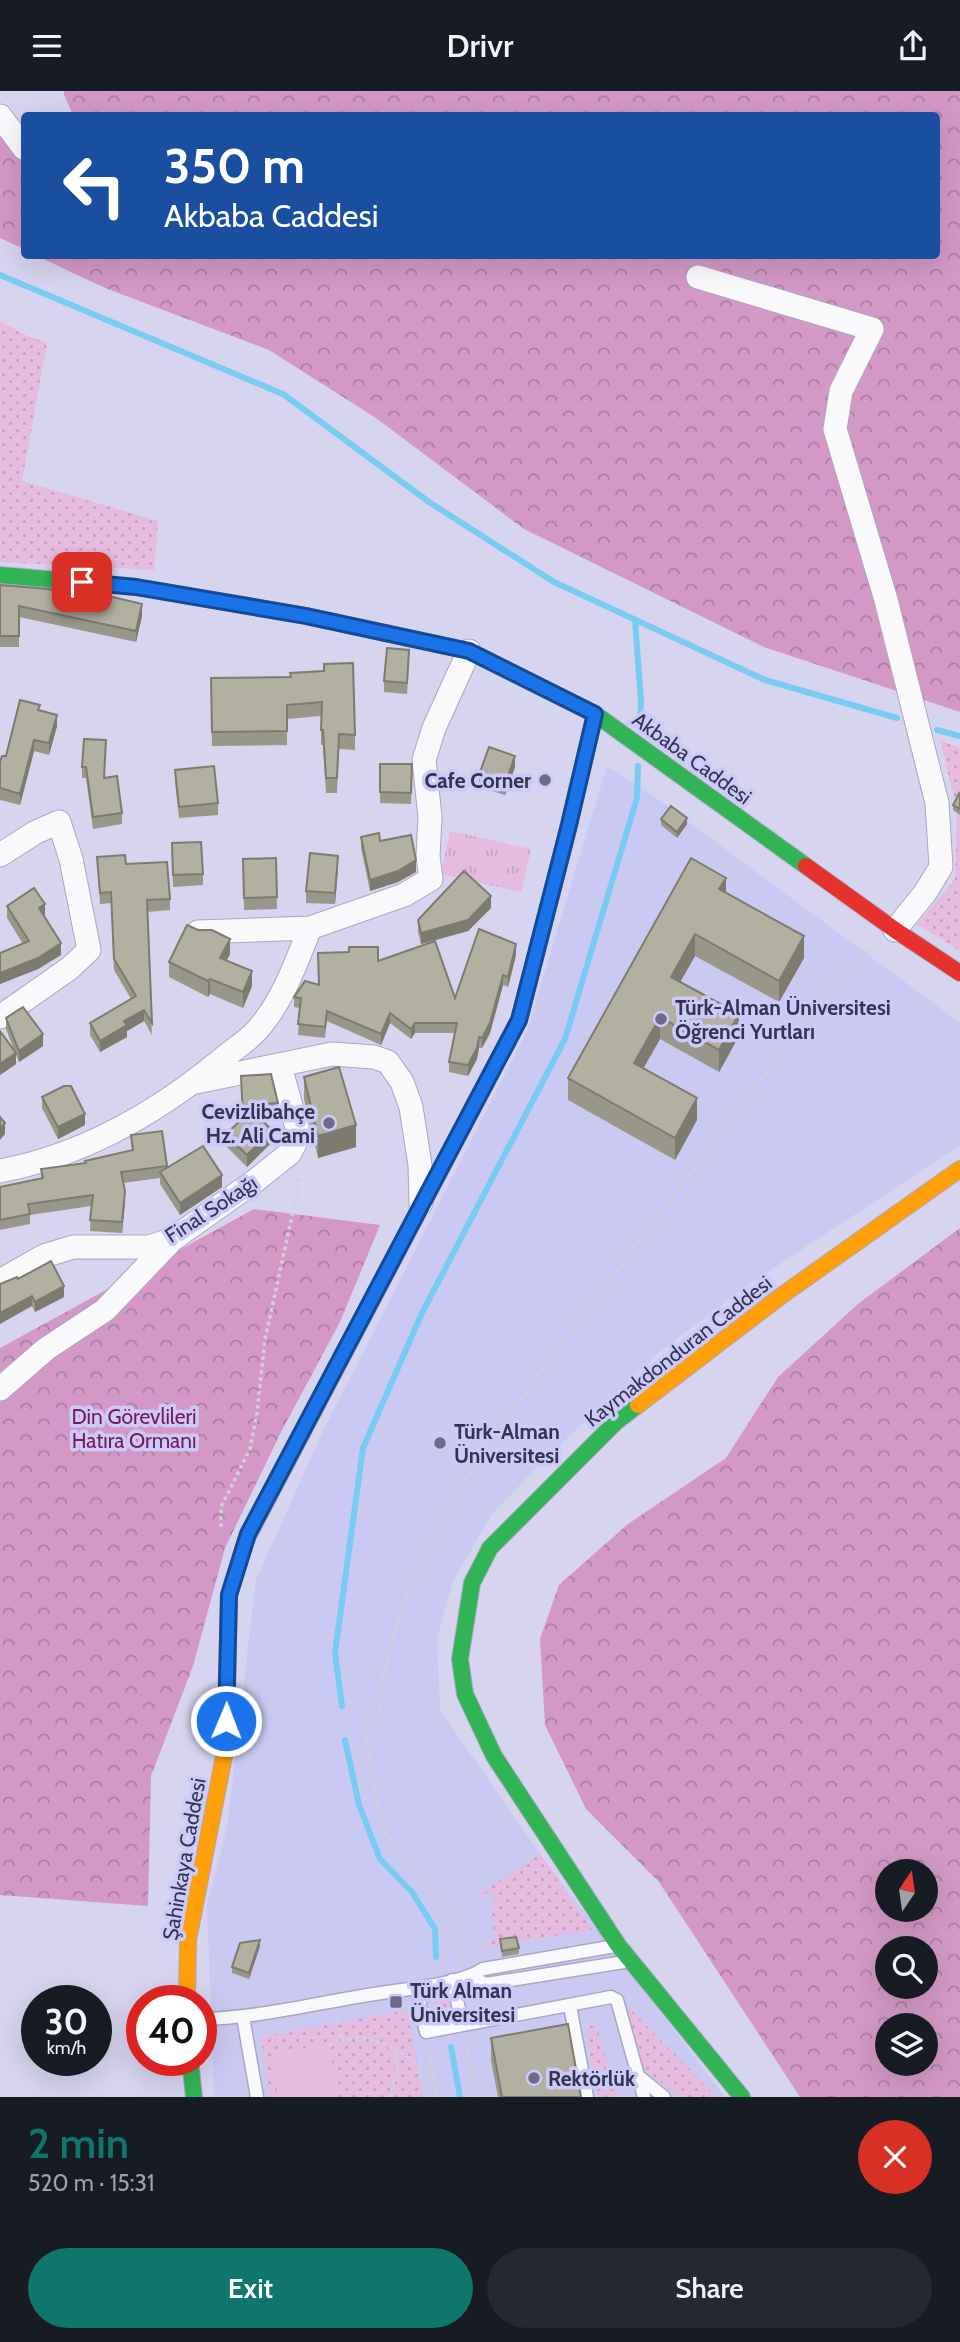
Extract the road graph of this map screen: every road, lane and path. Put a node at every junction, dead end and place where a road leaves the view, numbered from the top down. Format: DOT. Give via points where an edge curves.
graph roads {
  1 [pos="0,116"];
  2 [pos="21,144"];
  3 [pos="698,277"];
  4 [pos="0,575"];
  5 [pos="469,651"];
  6 [pos="595,714"];
  7 [pos="0,855"];
  8 [pos="310,929"];
  9 [pos="895,930"];
  10 [pos="198,932"];
  11 [pos="960,973"];
  12 [pos="0,1017"];
  13 [pos="281,1066"];
  14 [pos="193,1083"];
  15 [pos="299,1135"];
  16 [pos="958,1169"];
  17 [pos="0,1171"];
  18 [pos="422,1206"];
  19 [pos="173,1239"];
  20 [pos="0,1280"];
  21 [pos="0,1389"];
  22 [pos="238,1566"];
  23 [pos="380,1688"];
  24 [pos="379,1720"];
  25 [pos="618,1945"];
  26 [pos="631,1961"];
  27 [pos="457,1964"];
  28 [pos="470,1977"];
  29 [pos="452,1980"];
  30 [pos="187,1985"];
  31 [pos="416,1987"];
  32 [pos="334,2000"];
  33 [pos="570,2005"];
  34 [pos="243,2017"];
  35 [pos="217,2018"];
  36 [pos="463,2025"];
  37 [pos="426,2032"];
  38 [pos="341,2040"];
  39 [pos="330,2045"];
  40 [pos="394,2049"];
  41 [pos="637,2075"];
  42 [pos="192,2076"];
  43 [pos="434,2076"];
  44 [pos="194,2097"];
  45 [pos="257,2097"];
  46 [pos="390,2097"];
  47 [pos="438,2097"];
  48 [pos="475,2097"];
  49 [pos="587,2097"];
  50 [pos="643,2097"];
  51 [pos="664,2097"];
  52 [pos="742,2097"];
  1 -- 2 [label="street"];
  3 -- 9 [label="street" via="872,329 841,391 835,429 886,600 937,803 941,867"];
  4 -- 5 [label="main road, Akbaba Caddesi" via="136,587 306,616"];
  5 -- 6 [label="main road, Akbaba Caddesi"];
  5 -- 8 [label="street" via="424,760 431,879 404,894"];
  6 -- 9 [label="main road, Akbaba Caddesi"];
  6 -- 18 [label="main road, Şahinkaya Caddesi" via="519,1020"];
  7 -- 12 [label="street" via="59,822 89,950"];
  8 -- 10 [label="street"];
  8 -- 14 [label="street" via="289,981 259,1029"];
  9 -- 11 [label="main road, Akbaba Caddesi"];
  9 -- 23 [label="path" via="847,965 493,1436 459,1487 416,1574"];
  13 -- 14 [label="street"];
  13 -- 15 [label="street"];
  13 -- 18 [label="street" via="332,1054 388,1062 411,1107"];
  14 -- 17 [label="street" via="123,1128 32,1165"];
  15 -- 19 [label="street, Final Sokağı" via="290,1153"];
  15 -- 22 [label="path" via="298,1189 265,1339 250,1449 221,1507 220,1538"];
  16 -- 25 [label="main road, Kaymakdonduran Caddesi" via="616,1422 490,1548 472,1583 460,1658 465,1694 494,1756"];
  18 -- 22 [label="main road, Şahinkaya Caddesi" via="248,1534"];
  19 -- 20 [label="street, Final Sokağı" via="149,1247 73,1247 44,1255"];
  19 -- 21 [label="street" via="105,1310 46,1349"];
  22 -- 30 [label="main road, Şahinkaya Caddesi" via="229,1595 226,1746 188,1940"];
  23 -- 24 [label="path"];
  23 -- 27 [label="path" via="364,1721 379,1816 397,1855 450,1917 458,1939 461,1960"];
  25 -- 26 [label="main road, Kaymakdonduran Caddesi"];
  25 -- 28 [label="lane" via="483,1969"];
  26 -- 28 [label="lane" via="486,1984"];
  26 -- 52 [label="main road, Kaymakdonduran Caddesi"];
  28 -- 29 [label="lane"];
  29 -- 31 [label="lane"];
  29 -- 36 [label="lane"];
  31 -- 32 [label="lane"];
  31 -- 37 [label="lane"];
  32 -- 34 [label="lane"];
  32 -- 38 [label="path"];
  33 -- 36 [label="lane"];
  33 -- 41 [label="lane" via="611,1997 617,2000"];
  33 -- 49 [label="lane"];
  34 -- 35 [label="lane"];
  34 -- 45 [label="lane"];
  36 -- 37 [label="lane"];
  36 -- 48 [label="path"];
  37 -- 43 [label="path"];
  38 -- 39 [label="path"];
  38 -- 40 [label="path" via="365,2038"];
  40 -- 43 [label="path"];
  40 -- 46 [label="path" via="397,2066"];
  41 -- 50 [label="lane"];
  41 -- 51 [label="lane"];
  42 -- 44 [label="main road"];
  43 -- 47 [label="path"];
}
